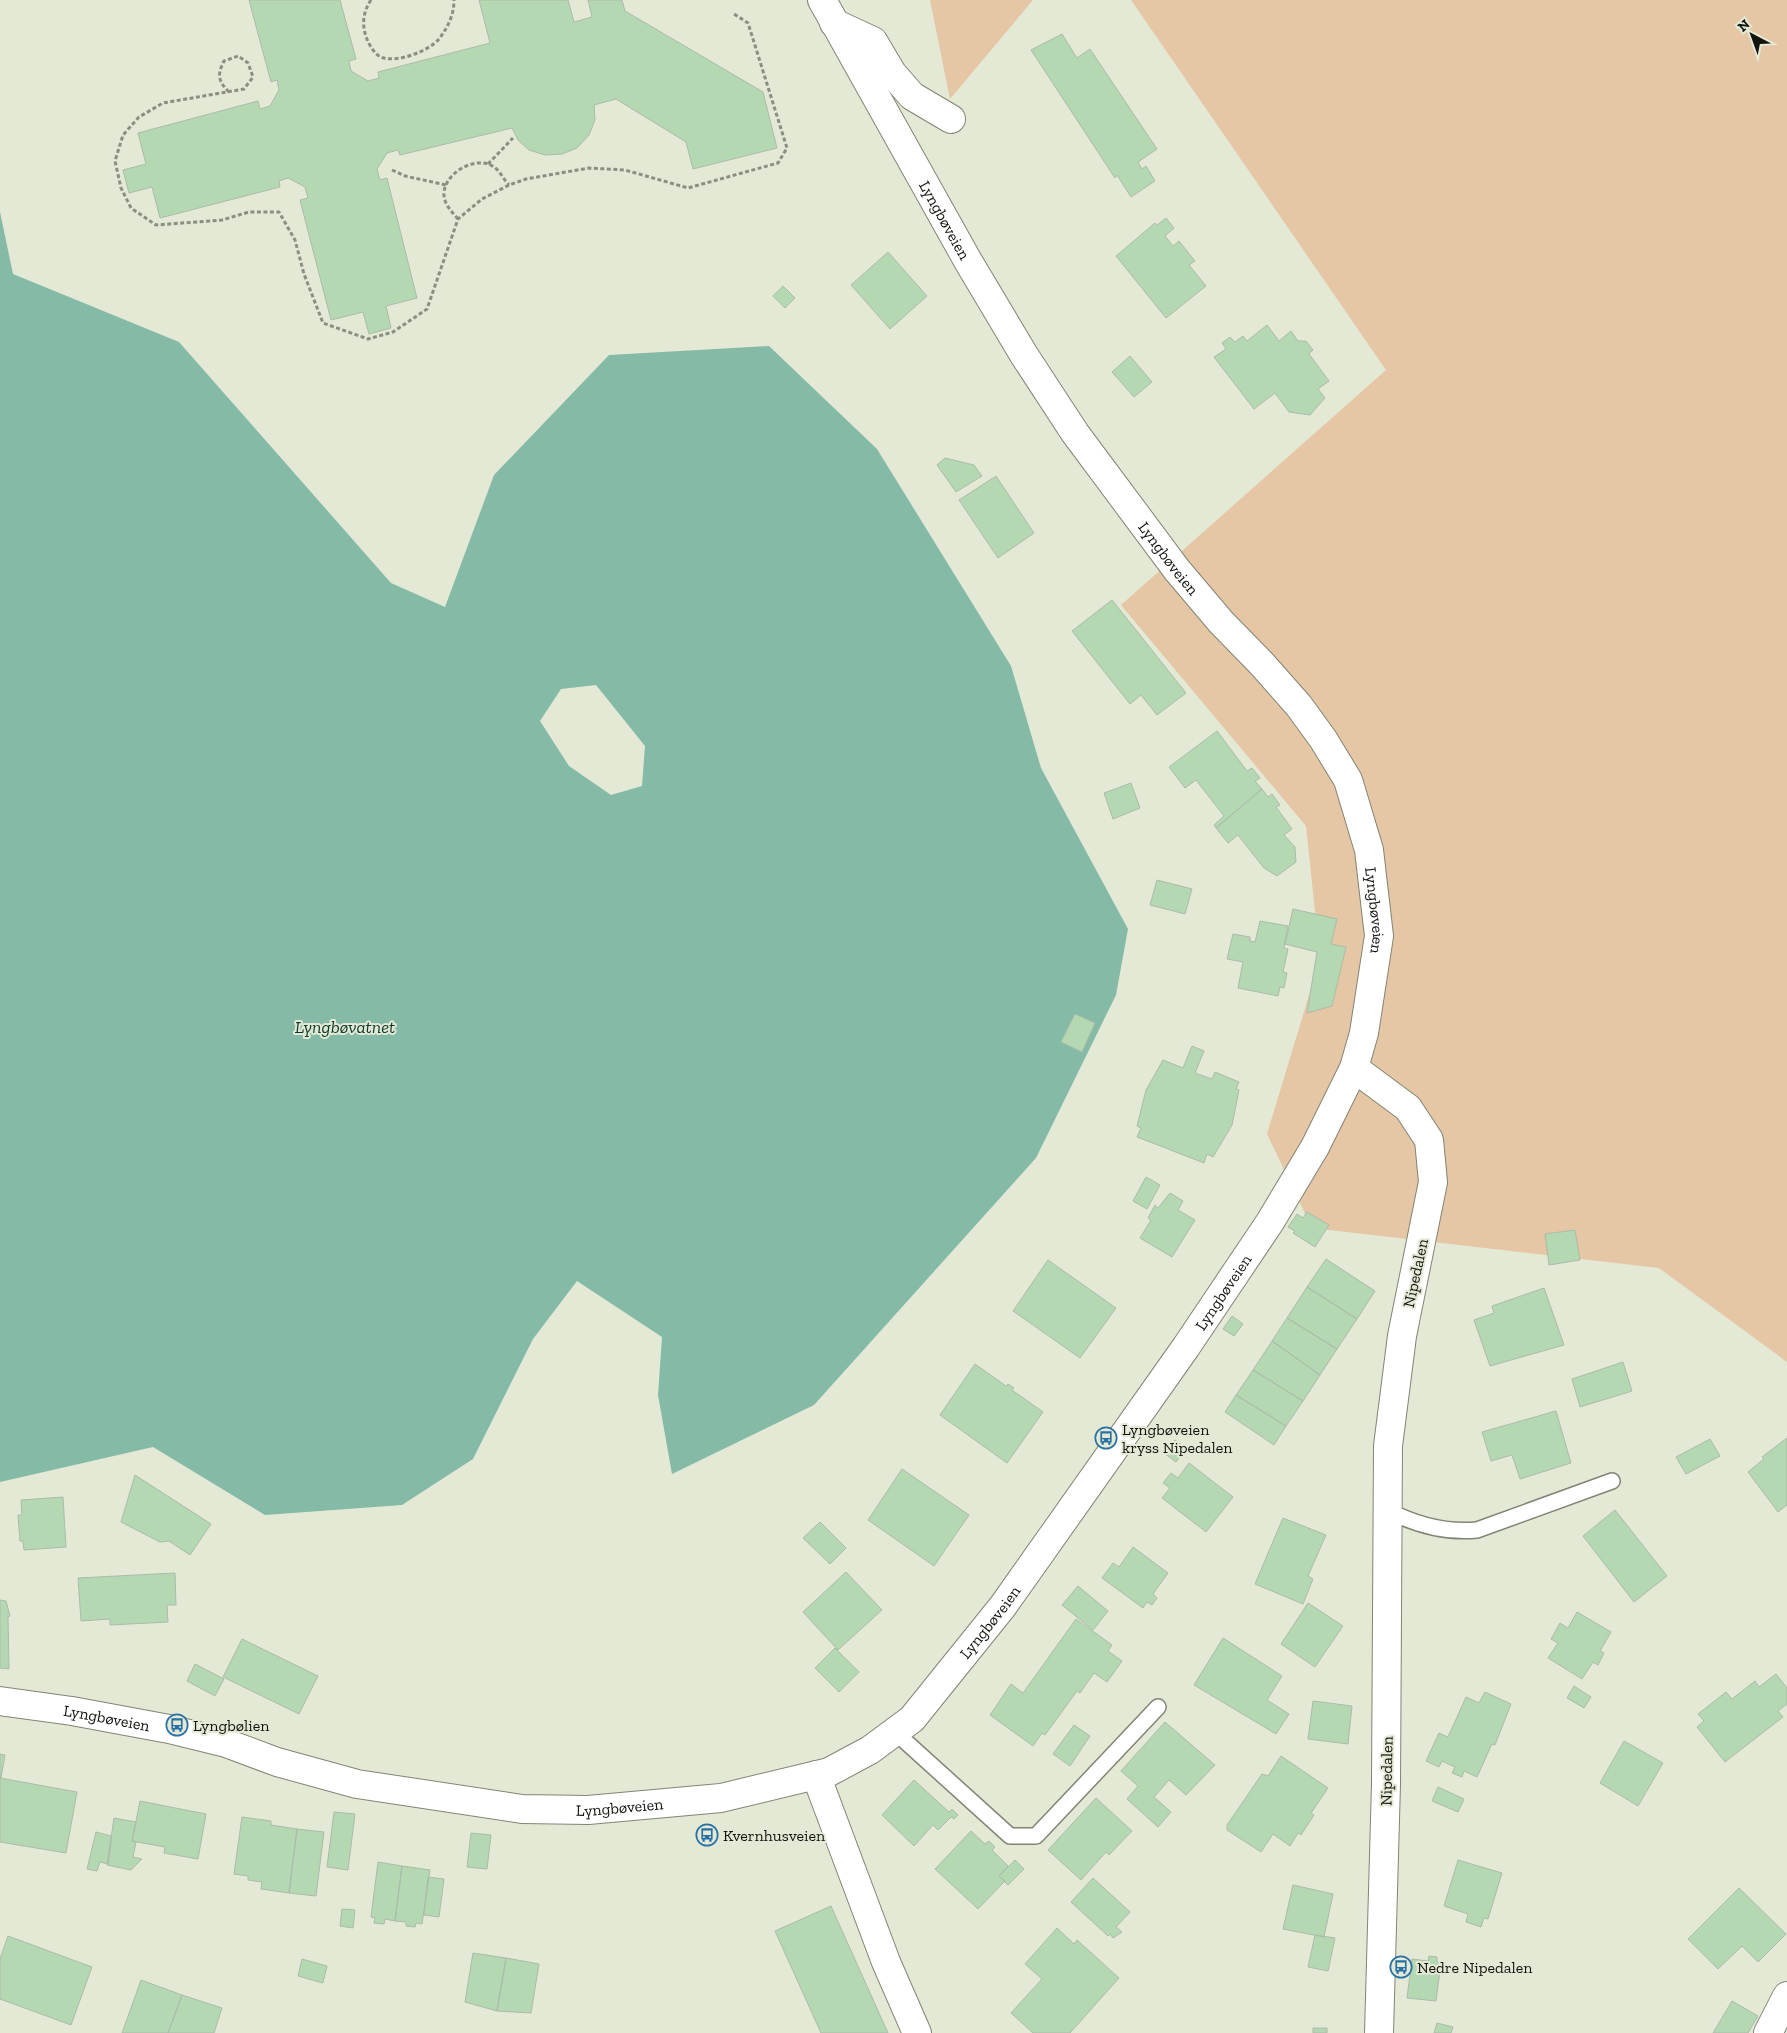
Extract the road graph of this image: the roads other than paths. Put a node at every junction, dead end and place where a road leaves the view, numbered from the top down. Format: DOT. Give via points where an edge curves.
graph roads {
  1 [pos="828,11"];
  2 [pos="951,119"];
  3 [pos="1354,1068"];
  4 [pos="1612,1481"];
  5 [pos="1387,1510"];
  6 [pos="0,1701"];
  7 [pos="1158,1707"];
  8 [pos="895,1732"];
  9 [pos="816,1774"];
  10 [pos="1787,1996"];
  11 [pos="917,2033"];
  12 [pos="1380,2033"];
  13 [pos="1768,2033"];
  1 -- 2 [label="street, Lyngbøveien" via="872,41 892,73 912,96"];
  1 -- 3 [label="street, Lyngbøveien" via="968,261 1075,433 1177,570 1299,706 1348,780 1369,850 1378,936 1364,1034"];
  3 -- 5 [label="street, Nipedalen" via="1408,1108 1429,1140 1433,1182 1393,1393"];
  3 -- 8 [label="street, Lyngbøveien" via="1310,1156 1186,1347 1003,1606 912,1719"];
  4 -- 5 [label="lane" via="1477,1530 1459,1532 1436,1528"];
  5 -- 12 [label="street, Nipedalen" via="1386,1784"];
  6 -- 9 [label="street, Lyngbøveien" via="170,1729 357,1784 522,1808 588,1810 721,1798"];
  7 -- 8 [label="lane" via="1036,1836 1010,1836"];
  8 -- 9 [label="street, Lyngbøveien" via="829,1772"];
  9 -- 11 [label="street" via="886,1962"];
  10 -- 13 [label="street"];
}
